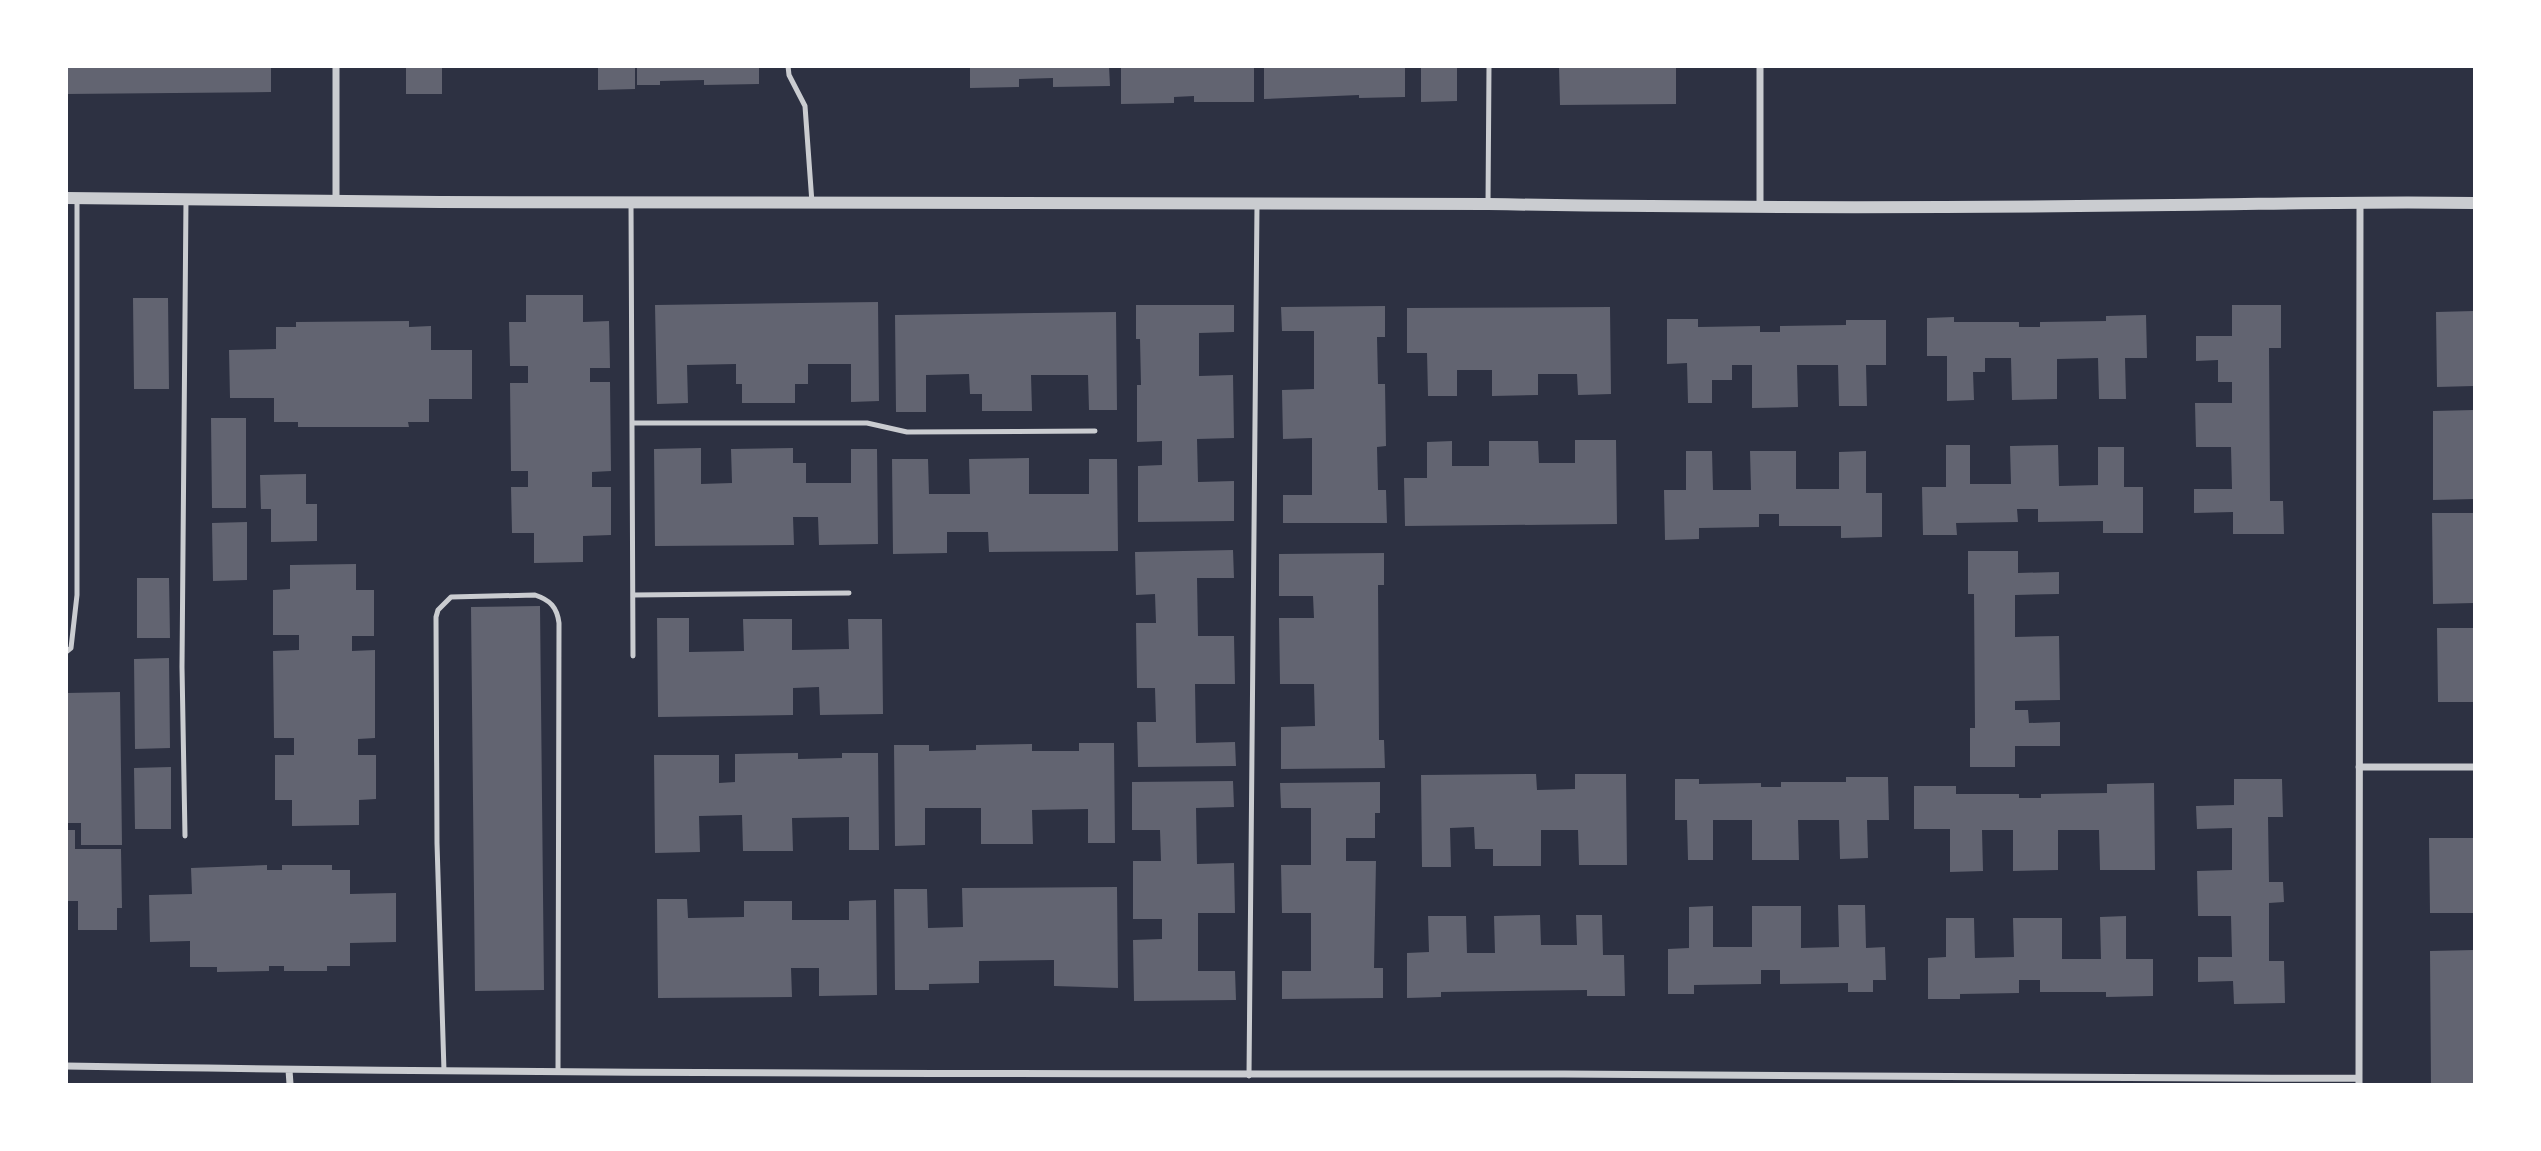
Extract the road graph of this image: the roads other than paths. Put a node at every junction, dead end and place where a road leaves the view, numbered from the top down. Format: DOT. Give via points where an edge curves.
graph roads {
  1 [pos="336,66"];
  2 [pos="789,66"];
  3 [pos="1489,66"];
  4 [pos="1760,66"];
  5 [pos="72,198"];
  6 [pos="186,199"];
  7 [pos="336,201"];
  8 [pos="2360,201"];
  9 [pos="631,202"];
  10 [pos="812,203"];
  11 [pos="2474,203"];
  12 [pos="1488,204"];
  13 [pos="1257,205"];
  14 [pos="1760,207"];
  15 [pos="66,342"];
  16 [pos="77,342"];
  17 [pos="632,424"];
  18 [pos="1095,431"];
  19 [pos="849,593"];
  20 [pos="633,595"];
  21 [pos="66,652"];
  22 [pos="633,656"];
  23 [pos="2359,767"];
  24 [pos="2474,767"];
  25 [pos="185,835"];
  26 [pos="66,1066"];
  27 [pos="289,1070"];
  28 [pos="444,1071"];
  29 [pos="558,1072"];
  30 [pos="1249,1076"];
  31 [pos="2359,1081"];
  32 [pos="290,1084"];
  1 -- 7 [label="street"];
  2 -- 10 [label="lane" via="805,106"];
  3 -- 12 [label="lane"];
  4 -- 14 [label="street"];
  5 -- 6 [label="street"];
  5 -- 16 [label="lane"];
  6 -- 7 [label="street"];
  6 -- 25 [label="lane"];
  7 -- 9 [label="street"];
  8 -- 11 [label="street"];
  8 -- 14 [label="street"];
  8 -- 23 [label="street"];
  9 -- 10 [label="street"];
  9 -- 17 [label="lane"];
  10 -- 13 [label="street"];
  12 -- 13 [label="street"];
  12 -- 14 [label="street"];
  13 -- 30 [label="lane"];
  15 -- 16 [label="lane"];
  16 -- 21 [label="lane" via="77,595 71,648"];
  17 -- 18 [label="lane" via="867,423 907,432"];
  17 -- 20 [label="lane"];
  19 -- 20 [label="lane"];
  20 -- 22 [label="lane"];
  23 -- 24 [label="street"];
  23 -- 31 [label="street"];
  26 -- 27 [label="street"];
  27 -- 28 [label="street"];
  27 -- 32 [label="street"];
  28 -- 29 [label="street"];
  28 -- 29 [label="lane" via="436,617 452,597 535,595 546,598 558,612 559,622"];
  29 -- 30 [label="street"];
  30 -- 31 [label="street" via="1590,1074"];
}
